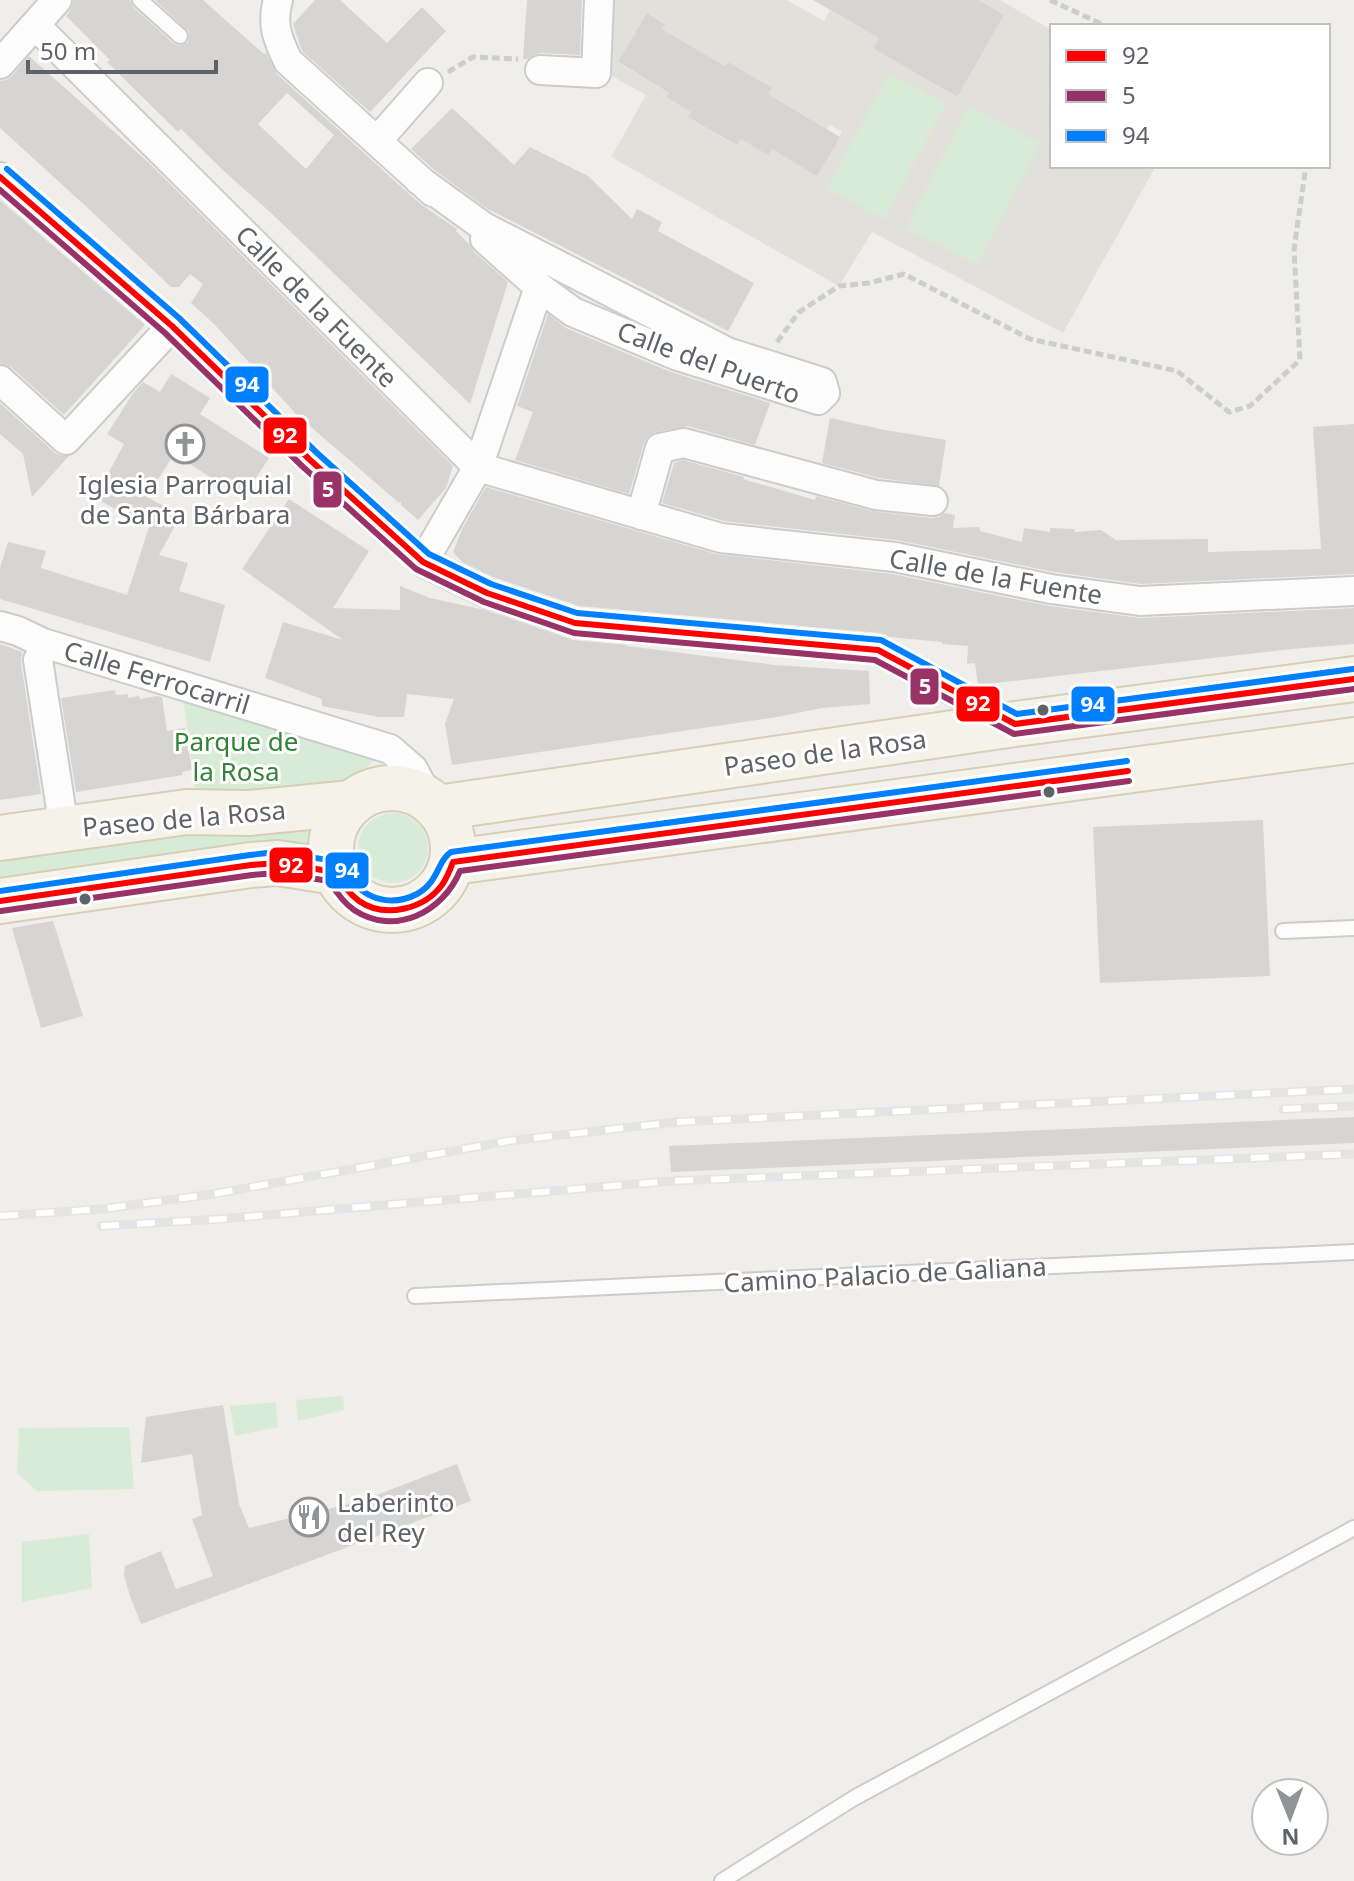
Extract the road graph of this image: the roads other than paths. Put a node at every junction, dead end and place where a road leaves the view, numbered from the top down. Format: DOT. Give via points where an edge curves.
graph roads {
  1 [pos="57,0"];
  2 [pos="140,0"];
  3 [pos="278,0"];
  4 [pos="599,0"];
  5 [pos="35,25"];
  6 [pos="180,36"];
  7 [pos="0,64"];
  8 [pos="540,70"];
  9 [pos="428,83"];
  10 [pos="377,141"];
  11 [pos="0,177"];
  12 [pos="419,180"];
  13 [pos="539,287"];
  14 [pos="172,326"];
  15 [pos="0,380"];
  16 [pos="478,467"];
  17 [pos="933,501"];
  18 [pos="641,515"];
  19 [pos="423,562"];
  20 [pos="1354,591"];
  21 [pos="0,626"];
  22 [pos="38,660"];
  23 [pos="1354,679"];
  24 [pos="1015,724"];
  25 [pos="1354,740"];
  26 [pos="351,803"];
  27 [pos="434,803"];
  28 [pos="64,828"];
  29 [pos="0,838"];
  30 [pos="453,862"];
  31 [pos="335,872"];
  32 [pos="0,901"];
  33 [pos="1354,928"];
  34 [pos="1283,931"];
  35 [pos="1354,1252"];
  36 [pos="415,1296"];
  37 [pos="1354,1528"];
  38 [pos="722,1881"];
  1 -- 5 [label="street"];
  2 -- 6 [label="lane"];
  3 -- 10 [label="street, Calle del Puerto" via="276,35 288,61"];
  4 -- 8 [label="street" via="596,73"];
  5 -- 7 [label="street"];
  5 -- 16 [label="street, Calle de la Fuente"];
  9 -- 10 [label="street"];
  10 -- 12 [label="street, Calle del Puerto"];
  11 -- 14 [label="street"];
  12 -- 13 [label="street, Calle del Puerto"];
  12 -- 13 [label="street, Calle del Puerto" via="484,227 727,352 822,382 825,393 818,400 678,356 573,312"];
  13 -- 16 [label="street"];
  14 -- 15 [label="street" via="66,440"];
  14 -- 19 [label="street"];
  16 -- 18 [label="street, Calle de la Fuente"];
  16 -- 19 [label="street"];
  17 -- 18 [label="street" via="876,495 684,443 660,448"];
  18 -- 20 [label="street, Calle de la Fuente" via="721,538 895,557 1140,601"];
  19 -- 24 [label="street" via="487,593 575,623 878,650"];
  21 -- 27 [label="street, Calle Ferrocarril" via="390,749 413,769"];
  22 -- 28 [label="street, Paseo de la Rosa"];
  23 -- 24 [label="main road, Paseo de la Rosa"];
  24 -- 27 [label="main road, Paseo de la Rosa"];
  25 -- 30 [label="main road"];
  26 -- 27 [label="main road, Paseo de la Rosa" via="381,788 398,787"];
  26 -- 28 [label="main road, Paseo de la Rosa" via="249,813 187,812"];
  26 -- 31 [label="main road" via="334,828"];
  27 -- 30 [label="main road" via="452,833"];
  28 -- 29 [label="main road, Paseo de la Rosa"];
  30 -- 31 [label="main road" via="444,883 409,909 365,904 347,891"];
  31 -- 32 [label="main road, Paseo de la Rosa" via="278,863 251,865"];
  33 -- 34 [label="lane"];
  35 -- 36 [label="lane, Camino Palacio de Galiana"];
  37 -- 38 [label="lane" via="854,1798"];
}
